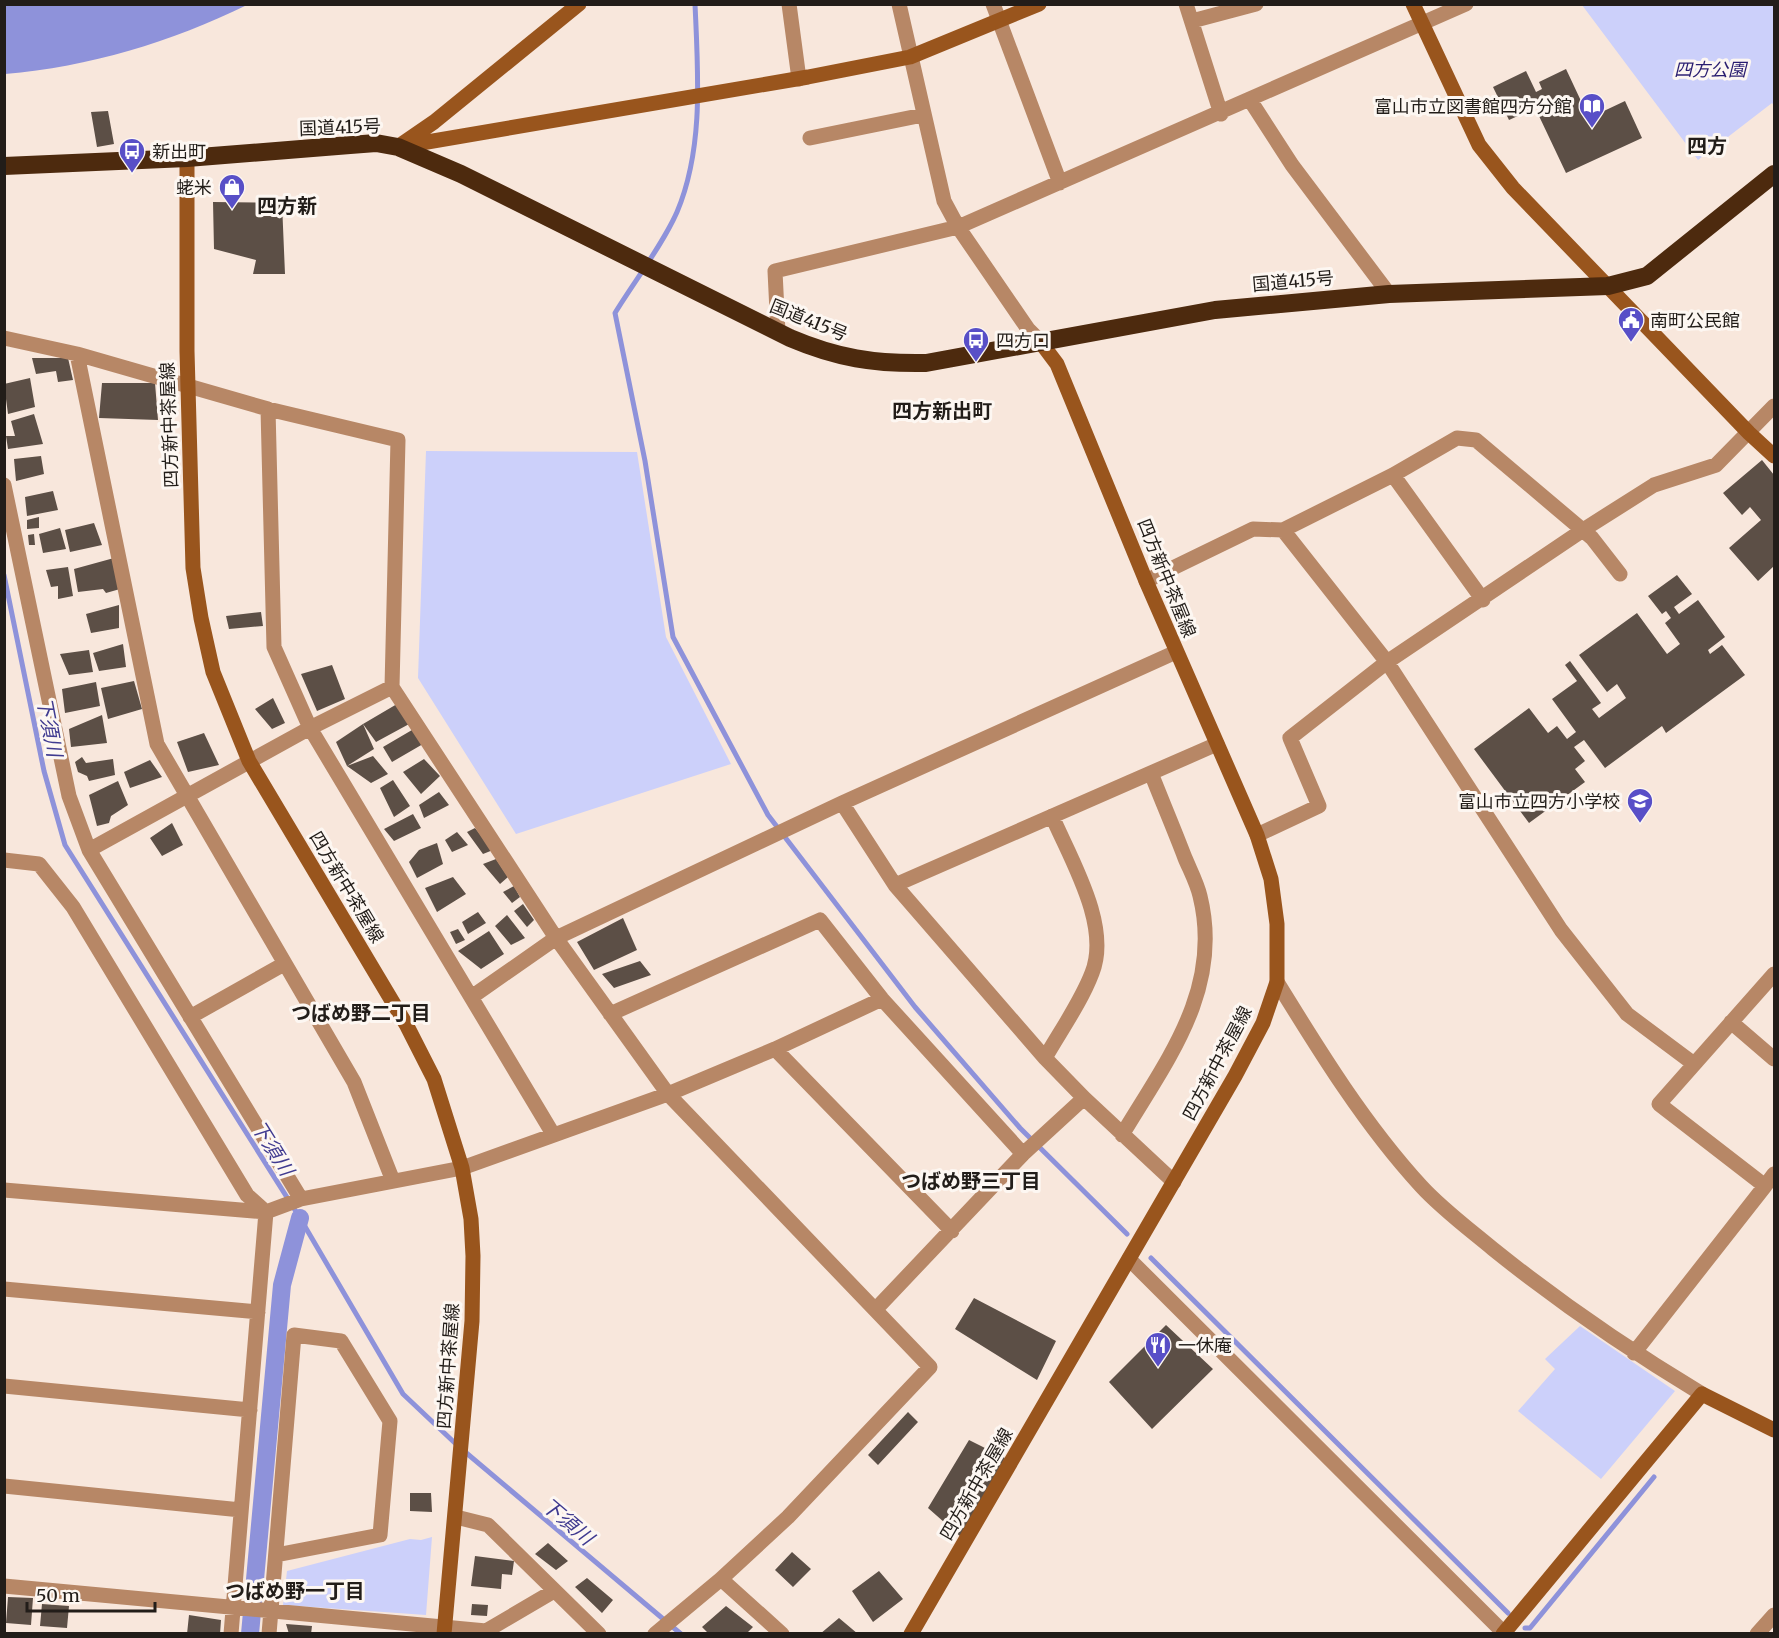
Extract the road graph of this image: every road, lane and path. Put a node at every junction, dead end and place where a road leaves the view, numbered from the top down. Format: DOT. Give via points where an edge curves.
graph roads {
  1 [pos="579,4"];
  2 [pos="789,4"];
  3 [pos="899,4"];
  4 [pos="993,4"];
  5 [pos="1039,4"];
  6 [pos="1186,4"];
  7 [pos="1256,4"];
  8 [pos="1413,4"];
  9 [pos="1466,4"];
  10 [pos="1000,20"];
  11 [pos="1192,21"];
  12 [pos="1424,24"];
  13 [pos="910,57"];
  14 [pos="799,79"];
  15 [pos="1250,100"];
  16 [pos="1221,114"];
  17 [pos="923,115"];
  18 [pos="810,138"];
  19 [pos="398,147"];
  20 [pos="187,158"];
  21 [pos="4,166"];
  22 [pos="1774,174"];
  23 [pos="1060,183"];
  24 [pos="958,227"];
  25 [pos="1608,286"];
  26 [pos="1389,294"];
  27 [pos="778,332"];
  28 [pos="4,338"];
  29 [pos="1039,340"];
  30 [pos="77,354"];
  31 [pos="188,385"];
  32 [pos="1774,406"];
  33 [pos="268,409"];
  34 [pos="1749,434"];
  35 [pos="1774,456"];
  36 [pos="1393,475"];
  37 [pos="4,485"];
  38 [pos="1283,530"];
  39 [pos="1582,530"];
  40 [pos="1620,574"];
  41 [pos="1146,581"];
  42 [pos="1483,600"];
  43 [pos="1176,652"];
  44 [pos="1388,662"];
  45 [pos="392,687"];
  46 [pos="310,728"];
  47 [pos="1217,744"];
  48 [pos="249,761"];
  49 [pos="1151,773"];
  50 [pos="186,796"];
  51 [pos="842,803"];
  52 [pos="1052,816"];
  53 [pos="1257,835"];
  54 [pos="89,850"];
  55 [pos="4,860"];
  56 [pos="896,885"];
  57 [pos="556,938"];
  58 [pos="284,964"];
  59 [pos="1774,974"];
  60 [pos="1277,982"];
  61 [pos="473,996"];
  62 [pos="882,999"];
  63 [pos="610,1014"];
  64 [pos="190,1017"];
  65 [pos="1731,1022"];
  66 [pos="775,1049"];
  67 [pos="1046,1058"];
  68 [pos="1774,1059"];
  69 [pos="1694,1064"];
  70 [pos="668,1094"];
  71 [pos="1084,1098"];
  72 [pos="553,1134"];
  73 [pos="1122,1135"];
  74 [pos="1023,1154"];
  75 [pos="462,1168"];
  76 [pos="1770,1180"];
  77 [pos="393,1181"];
  78 [pos="1174,1182"];
  79 [pos="4,1190"];
  80 [pos="301,1199"];
  81 [pos="266,1212"];
  82 [pos="952,1231"];
  83 [pos="1130,1259"];
  84 [pos="4,1289"];
  85 [pos="876,1309"];
  86 [pos="258,1312"];
  87 [pos="1634,1353"];
  88 [pos="4,1386"];
  89 [pos="1702,1394"];
  90 [pos="250,1410"];
  91 [pos="1774,1430"];
  92 [pos="4,1486"];
  93 [pos="241,1510"];
  94 [pos="456,1517"];
  95 [pos="276,1555"];
  96 [pos="721,1579"];
  97 [pos="4,1586"];
  98 [pos="554,1591"];
  99 [pos="233,1607"];
  100 [pos="271,1611"];
  101 [pos="1774,1615"];
  102 [pos="373,1627"];
  103 [pos="444,1630"];
  104 [pos="1504,1633"];
  105 [pos="231,1634"];
  106 [pos="269,1634"];
  107 [pos="599,1634"];
  108 [pos="655,1634"];
  109 [pos="782,1634"];
  110 [pos="911,1634"];
  111 [pos="1757,1634"];
  1 -- 19 [label="main road"];
  2 -- 14 [label="street"];
  3 -- 13 [label="street"];
  4 -- 10 [label="street"];
  5 -- 10 [label="main road"];
  6 -- 11 [label="street"];
  7 -- 11 [label="street"];
  8 -- 12 [label="main road"];
  9 -- 12 [label="street"];
  10 -- 13 [label="main road"];
  10 -- 23 [label="street"];
  11 -- 16 [label="street"];
  12 -- 15 [label="street"];
  12 -- 25 [label="main road" via="1479,145 1513,188"];
  13 -- 14 [label="main road"];
  13 -- 17 [label="street"];
  14 -- 19 [label="main road"];
  15 -- 16 [label="street"];
  15 -- 26 [label="street" via="1292,165"];
  16 -- 23 [label="street"];
  17 -- 18 [label="street"];
  17 -- 24 [label="street" via="944,201"];
  19 -- 20 [label="highway, 国道415号" via="350,145"];
  19 -- 27 [label="highway, 国道415号" via="461,174"];
  20 -- 21 [label="highway, 国道415号"];
  20 -- 31 [label="main road, 四方新中茶屋線"];
  22 -- 25 [label="highway, 国道415号" via="1647,276"];
  23 -- 24 [label="street"];
  24 -- 27 [label="street" via="775,271"];
  24 -- 29 [label="street"];
  25 -- 26 [label="highway, 国道415号"];
  25 -- 34 [label="main road"];
  26 -- 29 [label="highway, 国道415号" via="1215,310"];
  27 -- 29 [label="highway, 国道415号" via="845,358 884,363 926,363"];
  28 -- 30 [label="street"];
  29 -- 41 [label="main road, 四方新中茶屋線" via="1057,363"];
  30 -- 31 [label="street"];
  30 -- 50 [label="street" via="157,744"];
  31 -- 33 [label="street"];
  31 -- 48 [label="main road, 四方新中茶屋線" via="193,568 201,618 213,672"];
  32 -- 34 [label="street"];
  33 -- 45 [label="street" via="398,440"];
  33 -- 46 [label="street" via="274,647"];
  34 -- 35 [label="main road"];
  34 -- 39 [label="street" via="1716,465 1654,485"];
  36 -- 38 [label="street"];
  36 -- 39 [label="street" via="1457,438 1476,440"];
  36 -- 42 [label="street"];
  37 -- 54 [label="street" via="69,796"];
  38 -- 41 [label="street" via="1253,529"];
  38 -- 44 [label="street"];
  39 -- 40 [label="street"];
  39 -- 42 [label="street"];
  41 -- 43 [label="main road, 四方新中茶屋線"];
  42 -- 44 [label="street"];
  43 -- 47 [label="main road, 四方新中茶屋線"];
  43 -- 51 [label="street"];
  44 -- 53 [label="street" via="1290,738 1319,806"];
  44 -- 69 [label="street" via="1561,930 1627,1014"];
  45 -- 46 [label="street"];
  45 -- 57 [label="street"];
  46 -- 48 [label="street"];
  46 -- 61 [label="street"];
  47 -- 49 [label="street"];
  47 -- 53 [label="main road, 四方新中茶屋線"];
  48 -- 50 [label="street"];
  48 -- 75 [label="main road, 四方新中茶屋線" via="407,1026 434,1079"];
  49 -- 52 [label="street"];
  49 -- 73 [label="street" via="1200,895 1205,927 1204,963 1197,999 1184,1033"];
  50 -- 54 [label="street"];
  50 -- 58 [label="street"];
  51 -- 56 [label="street"];
  51 -- 57 [label="street"];
  52 -- 56 [label="street"];
  52 -- 67 [label="street" via="1091,908 1097,933 1093,973"];
  53 -- 60 [label="main road, 四方新中茶屋線" via="1271,879 1277,924"];
  54 -- 64 [label="street"];
  55 -- 81 [label="street" via="39,864 73,907 247,1196"];
  56 -- 67 [label="street"];
  57 -- 61 [label="street"];
  57 -- 63 [label="street"];
  58 -- 64 [label="street"];
  58 -- 77 [label="street" via="354,1082"];
  59 -- 65 [label="street"];
  60 -- 78 [label="main road, 四方新中茶屋線" via="1263,1023"];
  60 -- 87 [label="street" via="1358,1106 1423,1188 1512,1263"];
  61 -- 72 [label="street"];
  62 -- 63 [label="street" via="819,920"];
  62 -- 66 [label="street"];
  62 -- 74 [label="street"];
  63 -- 70 [label="street"];
  64 -- 80 [label="street"];
  65 -- 68 [label="street"];
  65 -- 69 [label="street"];
  66 -- 70 [label="street"];
  66 -- 82 [label="street"];
  67 -- 71 [label="street"];
  69 -- 76 [label="street" via="1659,1104"];
  70 -- 72 [label="street"];
  70 -- 85 [label="street"];
  71 -- 73 [label="street"];
  71 -- 74 [label="street"];
  72 -- 75 [label="street"];
  73 -- 78 [label="street"];
  74 -- 82 [label="street"];
  75 -- 77 [label="street"];
  75 -- 94 [label="main road, 四方新中茶屋線" via="471,1219 473,1267"];
  76 -- 87 [label="street"];
  77 -- 80 [label="street"];
  78 -- 83 [label="main road, 四方新中茶屋線"];
  79 -- 81 [label="street"];
  80 -- 81 [label="street"];
  81 -- 86 [label="street"];
  82 -- 85 [label="street"];
  83 -- 104 [label="street"];
  83 -- 110 [label="main road, 四方新中茶屋線"];
  84 -- 86 [label="street"];
  85 -- 96 [label="street" via="930,1367 788,1517"];
  86 -- 90 [label="street"];
  87 -- 89 [label="street"];
  88 -- 90 [label="street"];
  89 -- 91 [label="main road"];
  89 -- 104 [label="main road"];
  90 -- 93 [label="street"];
  92 -- 93 [label="street"];
  93 -- 99 [label="street"];
  94 -- 98 [label="street" via="488,1525"];
  94 -- 103 [label="main road, 四方新中茶屋線"];
  95 -- 95 [label="street" via="294,1335 341,1341 390,1421 380,1535"];
  95 -- 100 [label="street"];
  96 -- 108 [label="street"];
  96 -- 109 [label="street"];
  97 -- 99 [label="street"];
  98 -- 103 [label="street" via="486,1631"];
  98 -- 107 [label="street"];
  99 -- 100 [label="street"];
  99 -- 105 [label="street"];
  100 -- 102 [label="street"];
  100 -- 106 [label="street"];
  101 -- 111 [label="street"];
  102 -- 103 [label="street"];
}
